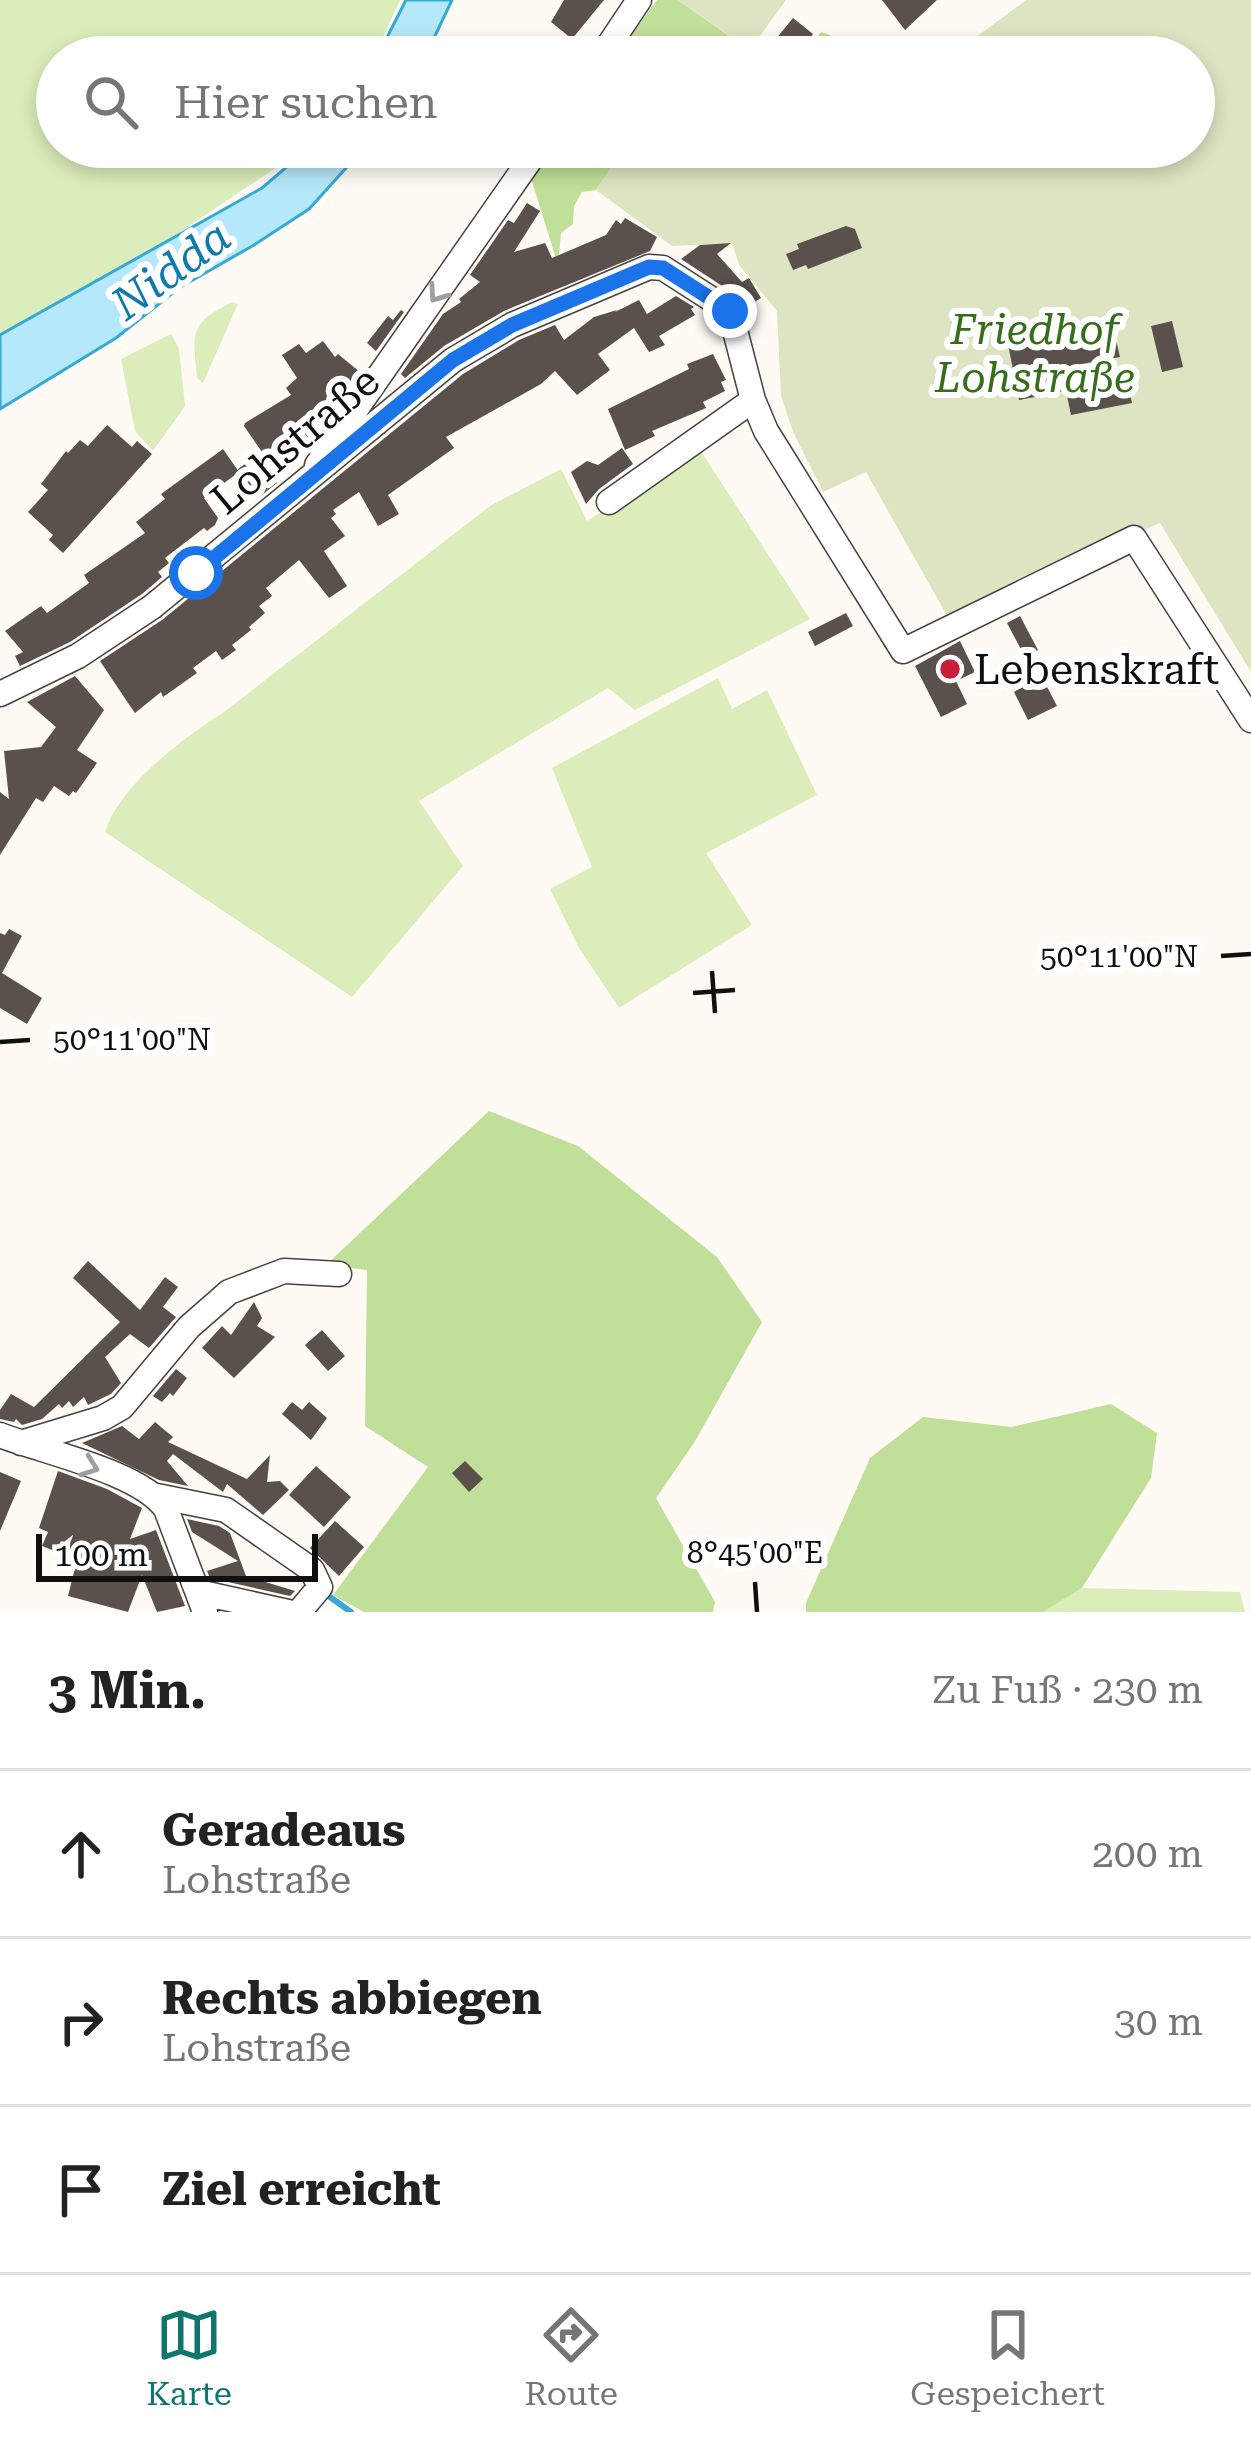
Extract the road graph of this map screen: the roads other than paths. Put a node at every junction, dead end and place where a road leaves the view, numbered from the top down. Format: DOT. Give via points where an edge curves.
graph roads {
  1 [pos="639,0"];
  2 [pos="615,36"];
  3 [pos="524,168"];
  4 [pos="753,400"];
  5 [pos="308,483"];
  6 [pos="609,502"];
  7 [pos="0,694"];
  8 [pos="1251,719"];
  9 [pos="339,1274"];
  10 [pos="11,1439"];
  11 [pos="157,1496"];
  12 [pos="201,1602"];
  13 [pos="288,1612"];
  14 [pos="299,1612"];
  1 -- 2 [label="street"];
  3 -- 5 [label="street, one-way"];
  4 -- 5 [label="street, Lohstraße" via="727,306 649,267 512,325 453,360"];
  4 -- 6 [label="street"];
  4 -- 8 [label="street" via="903,651 1134,538"];
  5 -- 7 [label="street, Lohstraße" via="128,625"];
  9 -- 10 [label="street" via="284,1271 229,1292 122,1406 103,1418"];
  10 -- 11 [label="street, one-way"];
  11 -- 12 [label="street"];
  11 -- 14 [label="street" via="226,1510 313,1570 320,1582"];
  12 -- 13 [label="street"];
}
